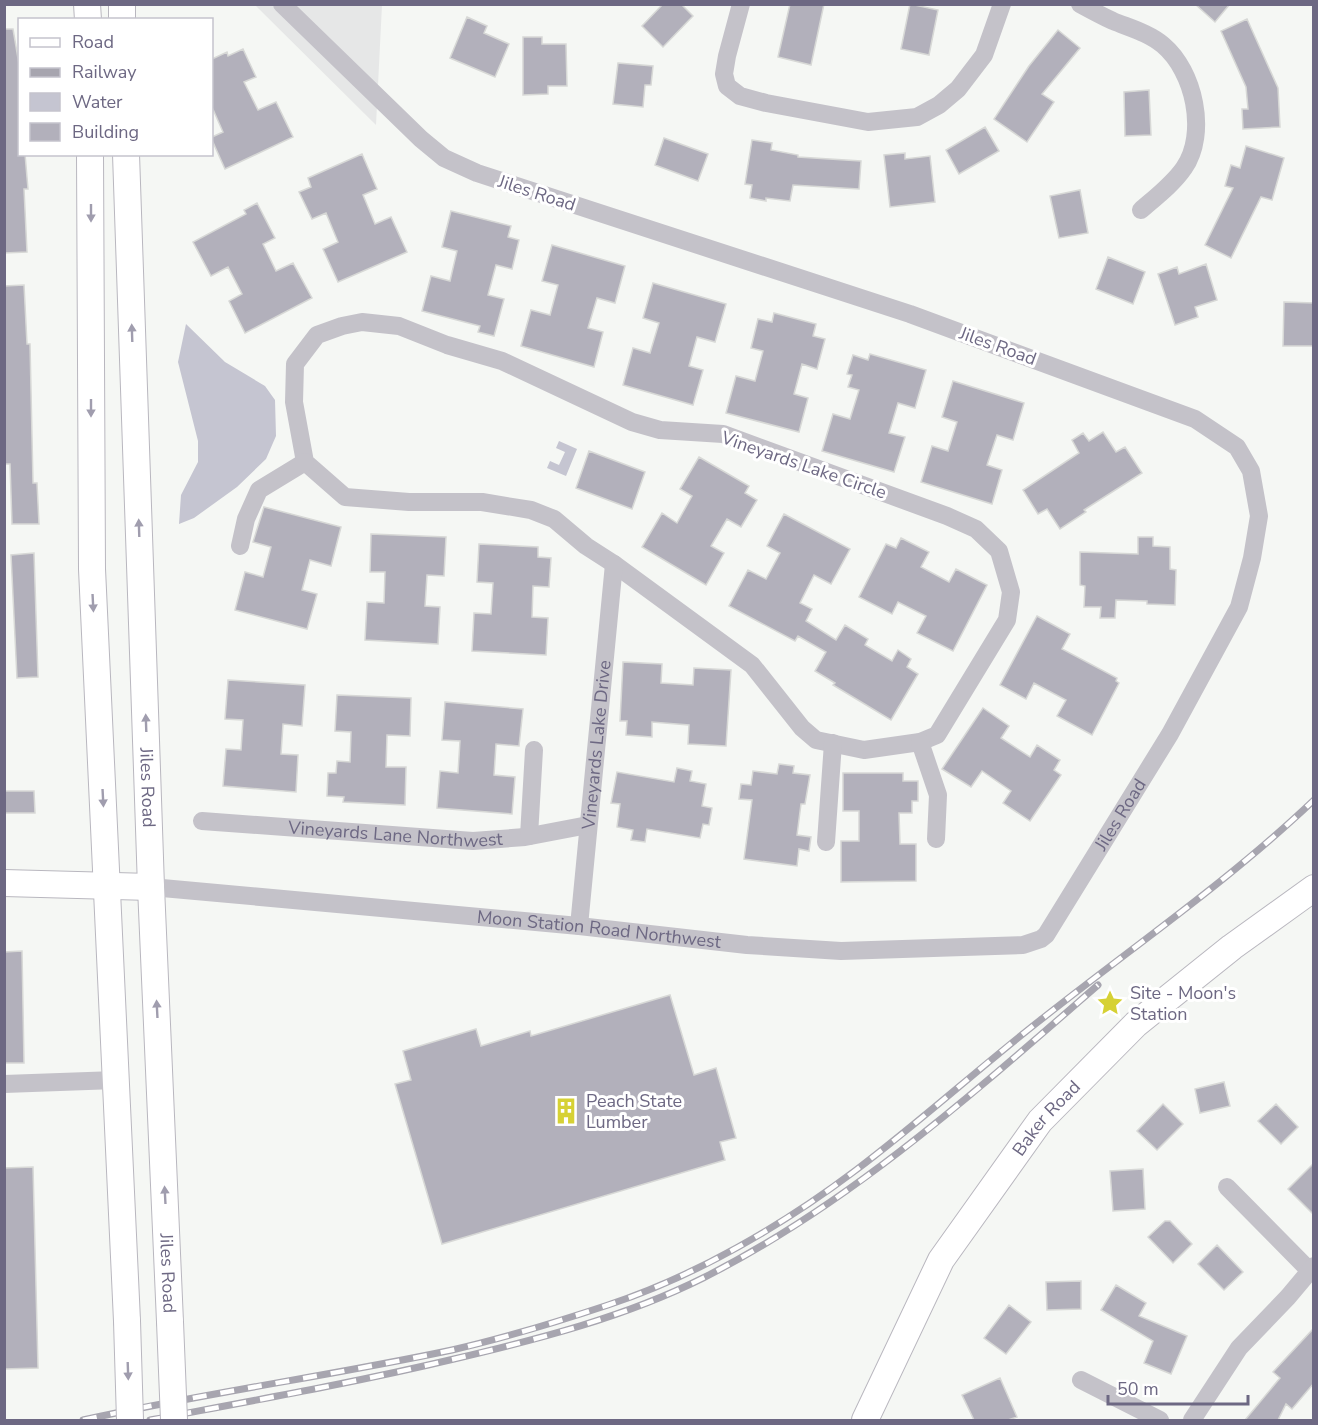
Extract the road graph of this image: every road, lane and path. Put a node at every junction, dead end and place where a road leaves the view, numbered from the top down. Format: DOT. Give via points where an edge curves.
graph roads {
  1 [pos="282,4"];
  2 [pos="741,4"];
  3 [pos="1002,4"];
  4 [pos="1080,4"];
  5 [pos="90,156"];
  6 [pos="126,156"];
  7 [pos="1141,210"];
  8 [pos="305,462"];
  9 [pos="240,546"];
  10 [pos="614,564"];
  11 [pos="920,742"];
  12 [pos="833,743"];
  13 [pos="534,750"];
  14 [pos="202,821"];
  15 [pos="588,825"];
  16 [pos="529,836"];
  17 [pos="936,839"];
  18 [pos="826,842"];
  19 [pos="4,883"];
  20 [pos="106,885"];
  21 [pos="151,886"];
  22 [pos="1314,888"];
  23 [pos="579,926"];
  24 [pos="1046,935"];
  25 [pos="116,1080"];
  26 [pos="4,1084"];
  27 [pos="1227,1187"];
  28 [pos="1311,1268"];
  29 [pos="1081,1380"];
  30 [pos="130,1420"];
  31 [pos="174,1420"];
  32 [pos="865,1420"];
  33 [pos="1160,1420"];
  34 [pos="1192,1420"];
  1 -- 24 [label="street, Jiles Road" via="444,158 477,173 910,314 1195,419 1237,447 1251,471 1259,516 1239,607 1170,734"];
  2 -- 3 [label="street" via="727,56 727,86 740,96 856,121 917,117 939,105 958,89 984,55"];
  4 -- 7 [label="street" via="1163,45 1192,90 1196,125 1190,156 1175,179"];
  5 -- 20 [label="street, one-way" via="92,569"];
  21 -- 6 [label="street, Jiles Road, one-way"];
  8 -- 9 [label="street" via="259,490"];
  8 -- 10 [label="street, Vineyards Lake Circle" via="345,497 482,502 531,510 554,519"];
  8 -- 11 [label="street, Vineyards Lake Circle" via="294,402 295,364 318,335 362,322 399,326 502,362 632,422 660,430 723,434 957,520 976,529 999,551 1011,592 1007,620 937,735"];
  10 -- 12 [label="street, Vineyards Lake Circle" via="752,665 802,728 816,740"];
  10 -- 15 [label="street, Vineyards Lake Drive"];
  11 -- 12 [label="street, Vineyards Lake Circle" via="864,750"];
  11 -- 17 [label="street" via="938,795"];
  12 -- 18 [label="street"];
  13 -- 16 [label="street"];
  14 -- 16 [label="street, Vineyards Lane Northwest" via="473,841"];
  15 -- 16 [label="street, Vineyards Lane Northwest"];
  15 -- 23 [label="street, Vineyards Lake Drive"];
  19 -- 20 [label="street"];
  20 -- 21 [label="street"];
  20 -- 25 [label="street"];
  21 -- 23 [label="street, Moon Station Road Northwest"];
  31 -- 21 [label="street, Jiles Road, one-way, bridge"];
  22 -- 32 [label="street, Baker Road" via="1136,1024 1040,1121 941,1260"];
  23 -- 24 [label="street, Moon Station Road Northwest" via="841,951 1023,945"];
  25 -- 26 [label="street"];
  25 -- 30 [label="street, one-way, bridge"];
  27 -- 28 [label="street"];
  28 -- 34 [label="street" via="1239,1348"];
  29 -- 33 [label="street"];
}
